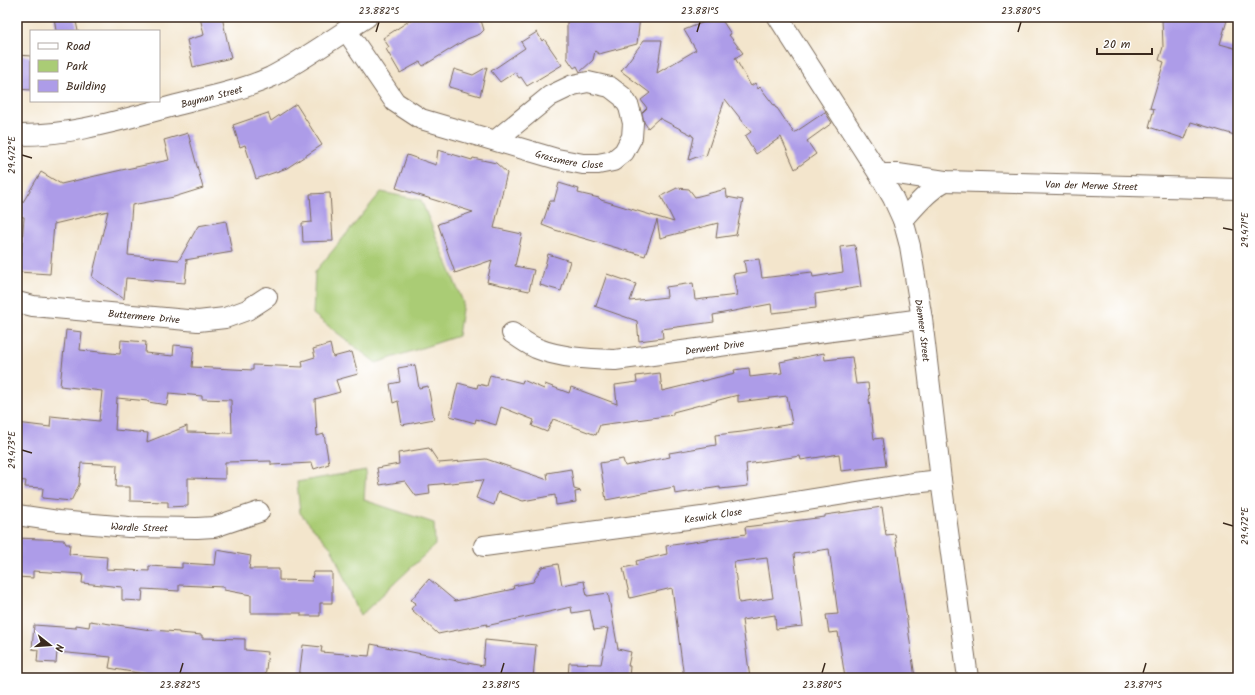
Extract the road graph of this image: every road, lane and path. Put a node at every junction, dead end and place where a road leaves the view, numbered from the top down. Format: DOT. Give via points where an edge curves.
graph roads {
  1 [pos="367,17"];
  2 [pos="778,17"];
  3 [pos="346,30"];
  4 [pos="17,135"];
  5 [pos="496,140"];
  6 [pos="879,174"];
  7 [pos="945,181"];
  8 [pos="1238,189"];
  9 [pos="903,220"];
  10 [pos="267,297"];
  11 [pos="17,302"];
  12 [pos="922,319"];
  13 [pos="512,333"];
  14 [pos="941,480"];
  15 [pos="259,512"];
  16 [pos="17,515"];
  17 [pos="484,546"];
  18 [pos="968,678"];
  1 -- 3 [label="street, Bayman Street"];
  2 -- 6 [label="street, Diemeer Street"];
  3 -- 4 [label="street, Bayman Street" via="270,77 244,87 72,131"];
  3 -- 5 [label="street, Grassmere Close" via="395,102 421,119"];
  5 -- 5 [label="street, Grassmere Close" via="557,159 598,164 613,160 624,152 632,137 633,122 629,106 623,97 610,87 588,82 573,85 550,96"];
  6 -- 7 [label="street, Van der Merwe Street" via="898,174"];
  6 -- 9 [label="street, Diemeer Street"];
  7 -- 8 [label="street, Van der Merwe Street"];
  7 -- 9 [label="street" via="922,199"];
  9 -- 12 [label="street, Diemeer Street"];
  10 -- 11 [label="street, Buttermere Drive" via="247,310 225,318 198,321 33,306"];
  12 -- 13 [label="street, Derwent Drive" via="615,360 554,354 535,347"];
  12 -- 14 [label="street, Diemeer Street"];
  14 -- 17 [label="street, Keswick Close" via="702,517"];
  14 -- 18 [label="street, Diemeer Street"];
  15 -- 16 [label="street, Wardle Street" via="214,526 197,528 129,527"];
}
